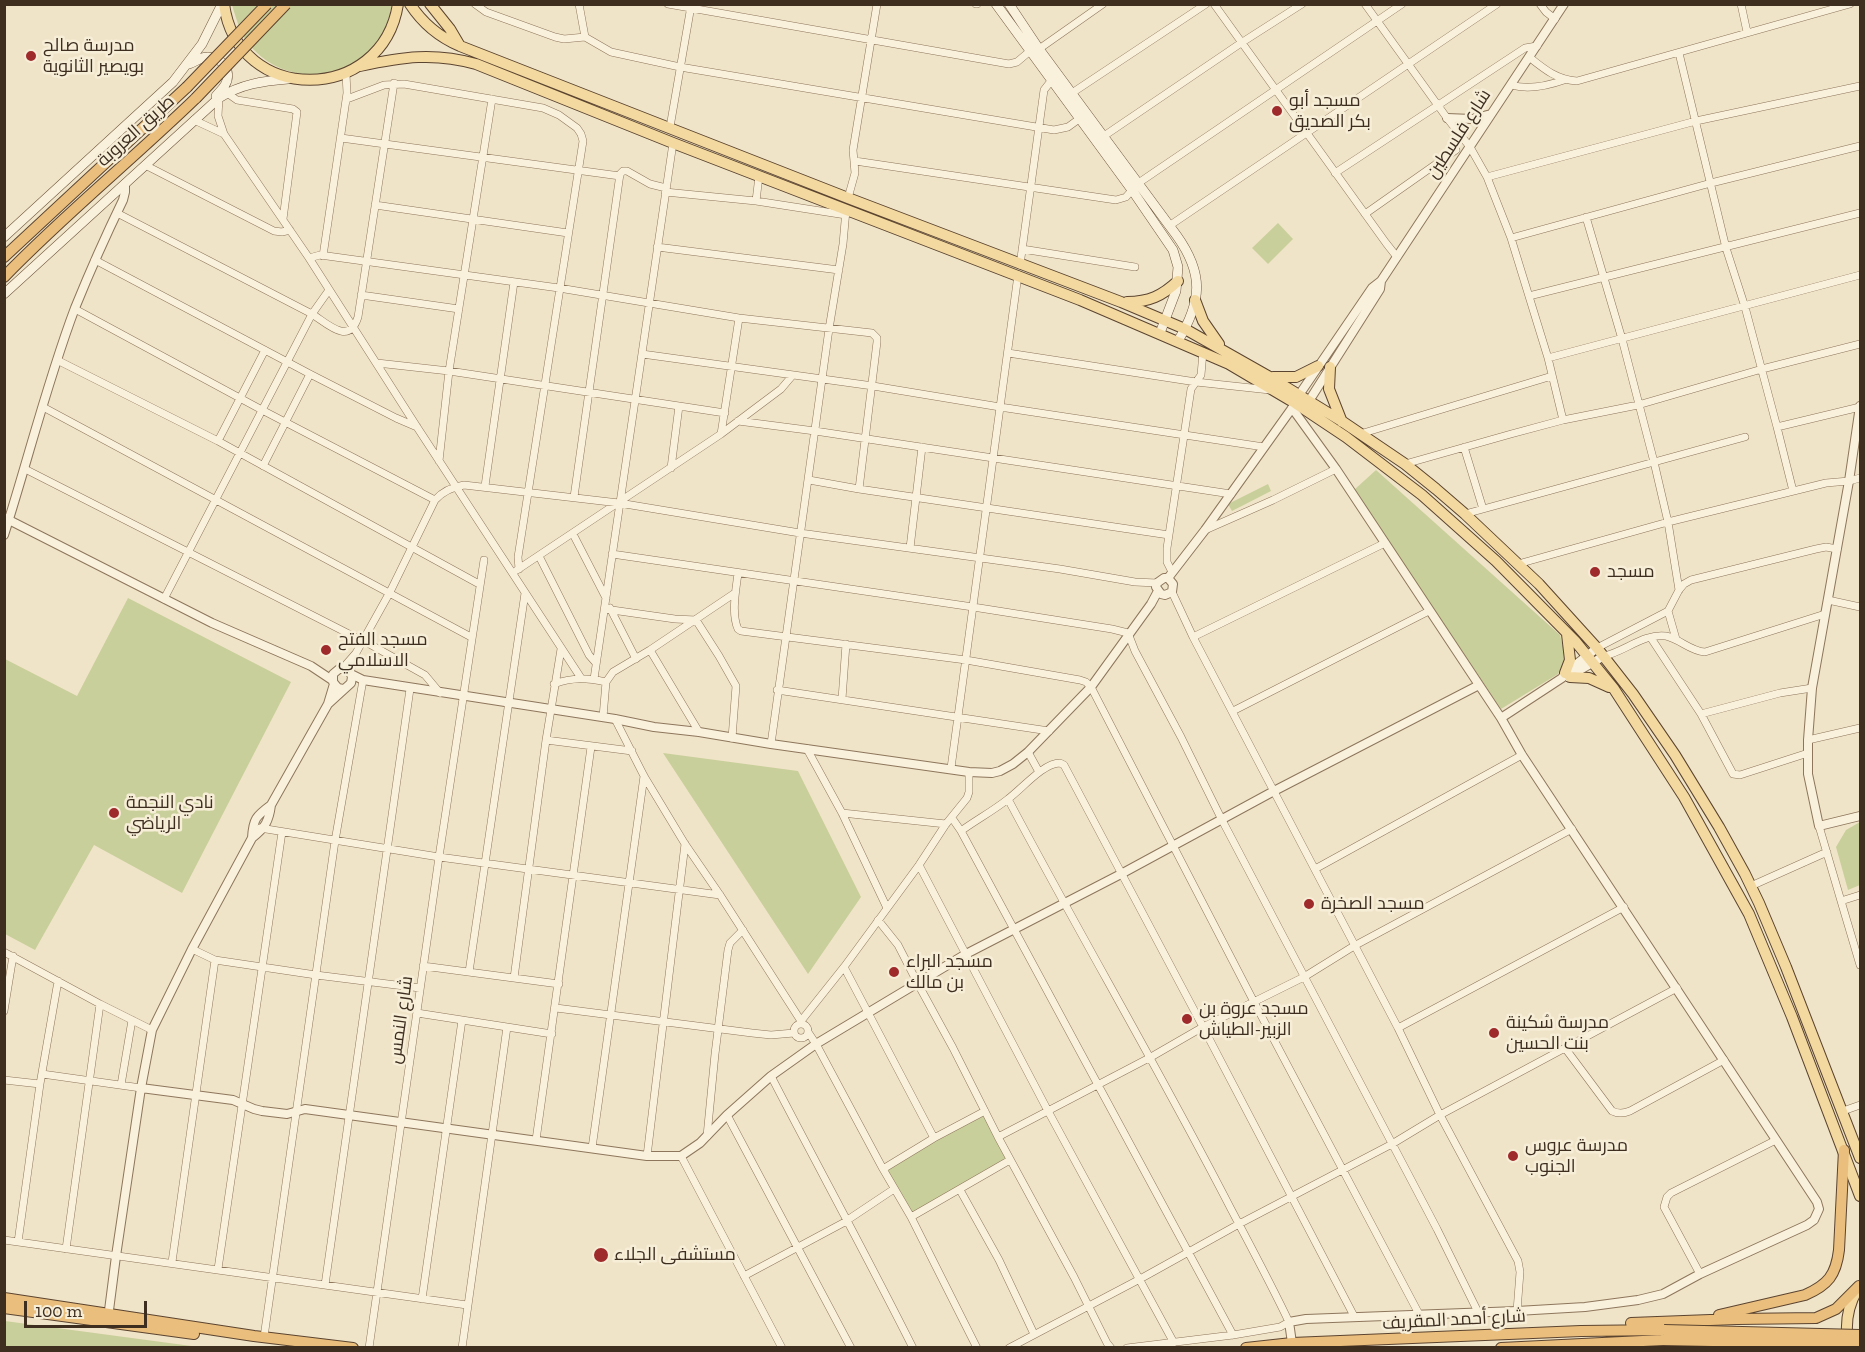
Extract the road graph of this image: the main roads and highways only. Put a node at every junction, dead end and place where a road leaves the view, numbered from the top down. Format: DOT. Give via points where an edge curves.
graph roads {
  1 [pos="223,4"];
  2 [pos="267,4"];
  3 [pos="286,4"];
  4 [pos="398,4"];
  5 [pos="410,4"];
  6 [pos="430,4"];
  7 [pos="1009,5"];
  8 [pos="998,8"];
  9 [pos="460,46"];
  10 [pos="1034,50"];
  11 [pos="188,65"];
  12 [pos="360,66"];
  13 [pos="290,78"];
  14 [pos="219,98"];
  15 [pos="1100,139"];
  16 [pos="1134,187"];
  17 [pos="847,208"];
  18 [pos="4,237"];
  19 [pos="4,257"];
  20 [pos="1019,270"];
  21 [pos="4,277"];
  22 [pos="1178,281"];
  23 [pos="4,294"];
  24 [pos="1195,300"];
  25 [pos="1120,302"];
  26 [pos="1166,320"];
  27 [pos="1185,329"];
  28 [pos="1160,333"];
  29 [pos="1178,341"];
  30 [pos="1223,348"];
  31 [pos="1318,366"];
  32 [pos="1330,367"];
  33 [pos="1271,377"];
  34 [pos="1299,402"];
  35 [pos="1342,422"];
  36 [pos="1566,631"];
  37 [pos="1614,689"];
  38 [pos="1844,1150"];
  39 [pos="1860,1155"];
  40 [pos="1860,1196"];
  41 [pos="1860,1285"];
  42 [pos="4,1298"];
  43 [pos="4,1308"];
  44 [pos="108,1317"];
  45 [pos="1693,1320"];
  46 [pos="1581,1331"];
  47 [pos="1664,1335"];
  48 [pos="1860,1335"];
  49 [pos="1585,1344"];
  50 [pos="1860,1344"];
  51 [pos="294,1347"];
  52 [pos="352,1347"];
  53 [pos="1245,1347"];
  54 [pos="1501,1347"];
  55 [pos="1643,1347"];
  56 [pos="1849,1347"];
  1 -- 11 [label="main road"];
  1 -- 13 [label="main road" via="231,28 247,53 271,71"];
  2 -- 19 [label="highway, طريق العروبة, bridge" via="187,87"];
  3 -- 21 [label="highway, طريق العروبة, bridge" via="196,98"];
  4 -- 12 [label="main road" via="388,36"];
  5 -- 9 [label="main road" via="429,27"];
  6 -- 9 [label="main road"];
  7 -- 10 [label="main road"];
  8 -- 10 [label="main road"];
  9 -- 17 [label="main road" via="670,127"];
  10 -- 15 [label="main road" via="1072,93"];
  10 -- 15 [label="main road" via="1079,119"];
  11 -- 14 [label="main road" via="203,58 220,60 226,67 227,81"];
  11 -- 18 [label="main road"];
  12 -- 13 [label="main road" via="318,81"];
  12 -- 17 [label="main road" via="419,56 465,61"];
  13 -- 14 [label="main road" via="252,83"];
  14 -- 23 [label="main road"];
  15 -- 16 [label="main road"];
  16 -- 22 [label="main road" via="1173,250"];
  16 -- 24 [label="main road" via="1169,226 1192,261 1196,273"];
  17 -- 20 [label="main road"];
  20 -- 25 [label="main road"];
  20 -- 28 [label="main road"];
  22 -- 25 [label="main road" via="1157,298"];
  22 -- 26 [label="main road"];
  24 -- 27 [label="main road"];
  24 -- 30 [label="main road" via="1203,321"];
  25 -- 26 [label="main road"];
  26 -- 27 [label="main road"];
  26 -- 28 [label="main road"];
  27 -- 29 [label="main road"];
  27 -- 30 [label="main road"];
  28 -- 29 [label="main road"];
  29 -- 34 [label="main road"];
  30 -- 33 [label="main road"];
  31 -- 33 [label="main road" via="1296,377"];
  32 -- 35 [label="main road" via="1329,389"];
  33 -- 34 [label="main road"];
  34 -- 35 [label="main road"];
  34 -- 36 [label="main road" via="1429,501"];
  35 -- 39 [label="main road" via="1405,464 1466,514 1601,652 1639,704 1675,755 1751,886"];
  36 -- 37 [label="main road"];
  36 -- 37 [label="main road" via="1570,653 1565,676 1589,678"];
  37 -- 38 [label="main road" via="1698,820 1749,914"];
  38 -- 40 [label="main road"];
  38 -- 45 [label="highway" via="1837,1263 1826,1283 1805,1295"];
  41 -- 45 [label="highway" via="1836,1309 1816,1318"];
  41 -- 56 [label="main road" via="1847,1316"];
  42 -- 44 [label="highway"];
  43 -- 44 [label="highway"];
  44 -- 51 [label="highway"];
  44 -- 52 [label="highway"];
  45 -- 46 [label="highway"];
  46 -- 47 [label="highway, شارع أحمد المقريف"];
  46 -- 53 [label="highway, شارع أحمد المقريف"];
  47 -- 48 [label="highway, bridge" via="1743,1331"];
  47 -- 49 [label="highway, شارع أحمد المقريف"];
  47 -- 50 [label="highway, bridge"];
  49 -- 54 [label="highway, شارع أحمد المقريف"];
  49 -- 55 [label="highway"];
}
